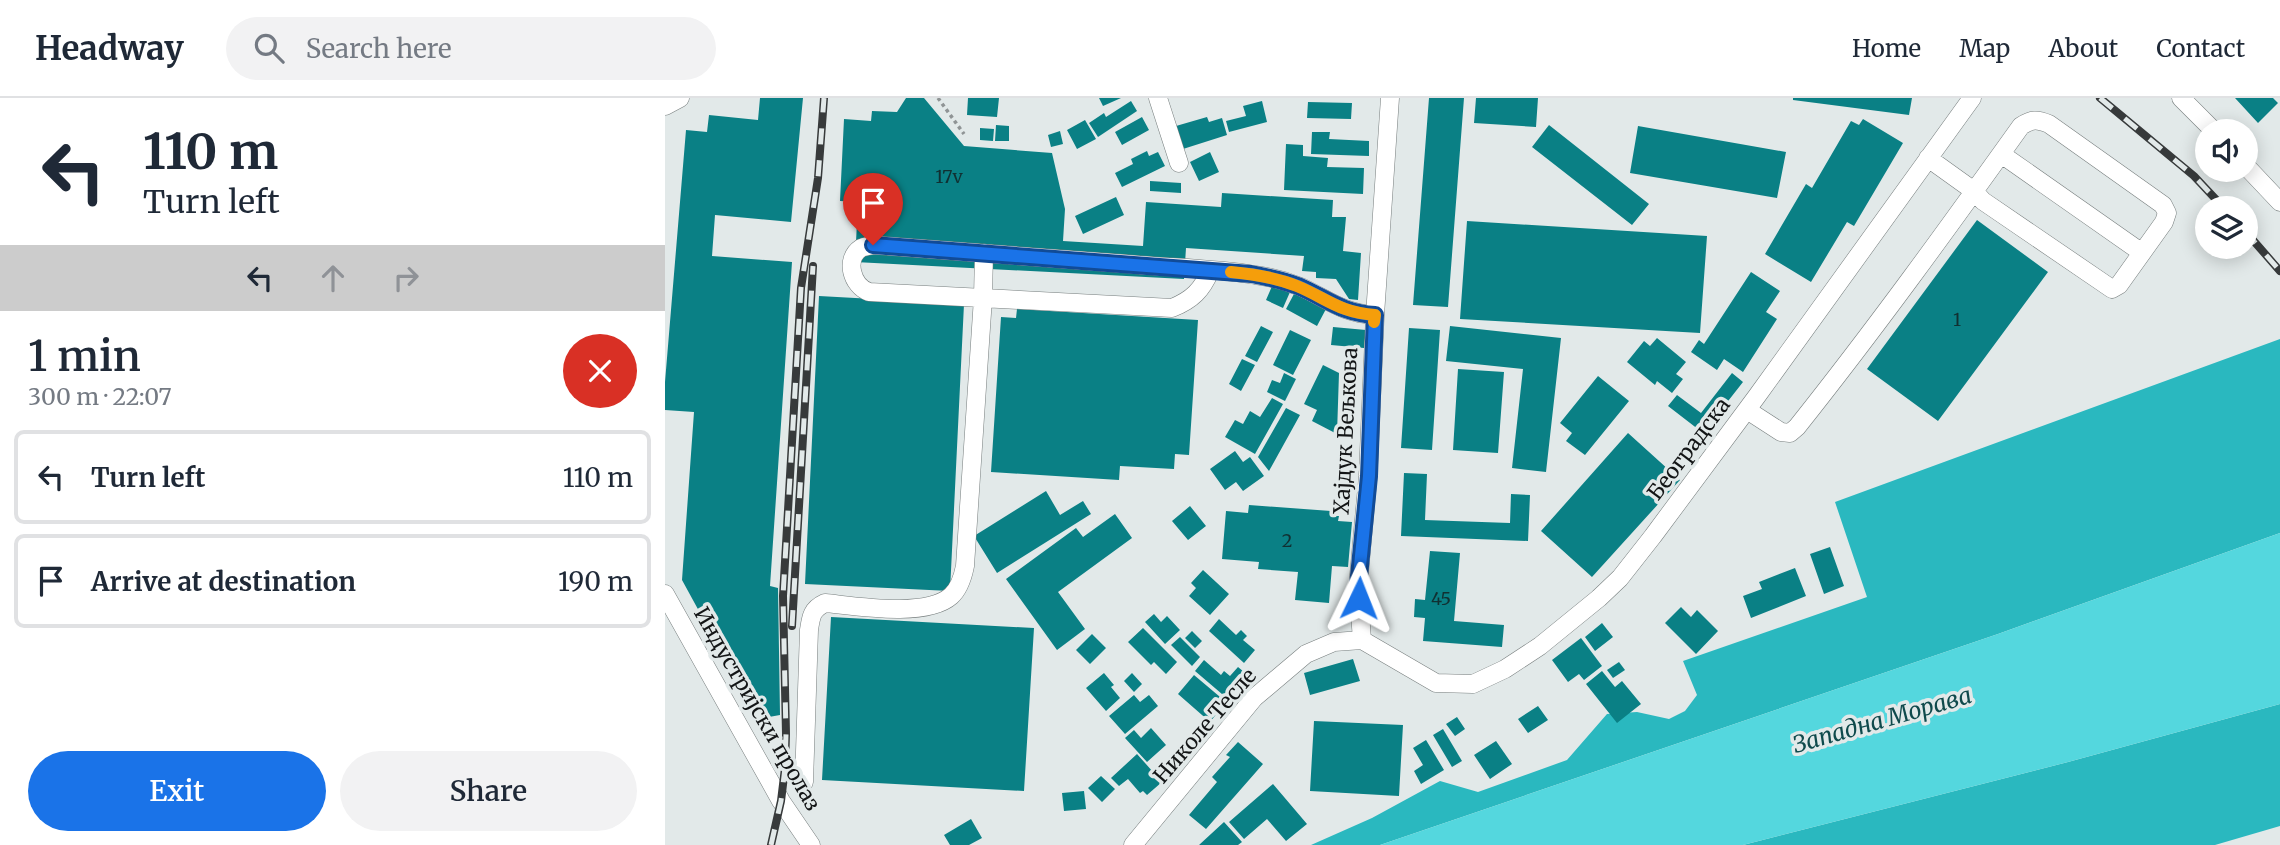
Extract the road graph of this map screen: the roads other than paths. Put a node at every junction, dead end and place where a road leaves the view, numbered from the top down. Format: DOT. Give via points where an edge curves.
graph roads {
  1 [pos="680,98"];
  2 [pos="1158,98"];
  3 [pos="1390,98"];
  4 [pos="1972,98"];
  5 [pos="2181,98"];
  6 [pos="665,106"];
  7 [pos="2202,119"];
  8 [pos="2001,154"];
  9 [pos="1928,158"];
  10 [pos="1178,163"];
  11 [pos="2258,179"];
  12 [pos="1974,191"];
  13 [pos="2280,202"];
  14 [pos="2141,252"];
  15 [pos="984,253"];
  16 [pos="1210,271"];
  17 [pos="983,298"];
  18 [pos="1375,315"];
  19 [pos="1747,410"];
  20 [pos="665,594"];
  21 [pos="1362,640"];
  22 [pos="804,782"];
  23 [pos="811,845"];
  24 [pos="1133,845"];
  1 -- 6 [label="street"];
  2 -- 10 [label="street"];
  3 -- 18 [label="street, Хајдук Вељкова"];
  4 -- 9 [label="street, Београдска"];
  5 -- 7 [label="street"];
  8 -- 12 [label="street"];
  8 -- 14 [label="street"];
  8 -- 14 [label="street" via="2029,121 2049,124 2162,205 2167,213 2164,222"];
  9 -- 12 [label="street"];
  9 -- 19 [label="street, Београдска"];
  11 -- 13 [label="street"];
  12 -- 14 [label="street" via="2112,289"];
  12 -- 19 [label="street" via="1797,427 1790,433 1781,432"];
  15 -- 16 [label="street"];
  15 -- 17 [label="street"];
  15 -- 17 [label="street" via="873,245 856,254 852,275 856,285 869,292"];
  16 -- 17 [label="street" via="1198,292 1172,308"];
  16 -- 18 [label="street" via="1277,279 1338,307"];
  17 -- 22 [label="street" via="962,578 951,596 932,605 902,610 825,603 816,607 809,630"];
  18 -- 21 [label="street, Хајдук Вељкова" via="1369,476 1358,586"];
  19 -- 21 [label="street, Београдска" via="1620,578 1505,670 1473,684 1436,683"];
  20 -- 23 [label="street, Индустријски пролаз" via="781,801"];
  21 -- 24 [label="street, Николе Тесле" via="1334,642 1306,654 1254,698"];
}
